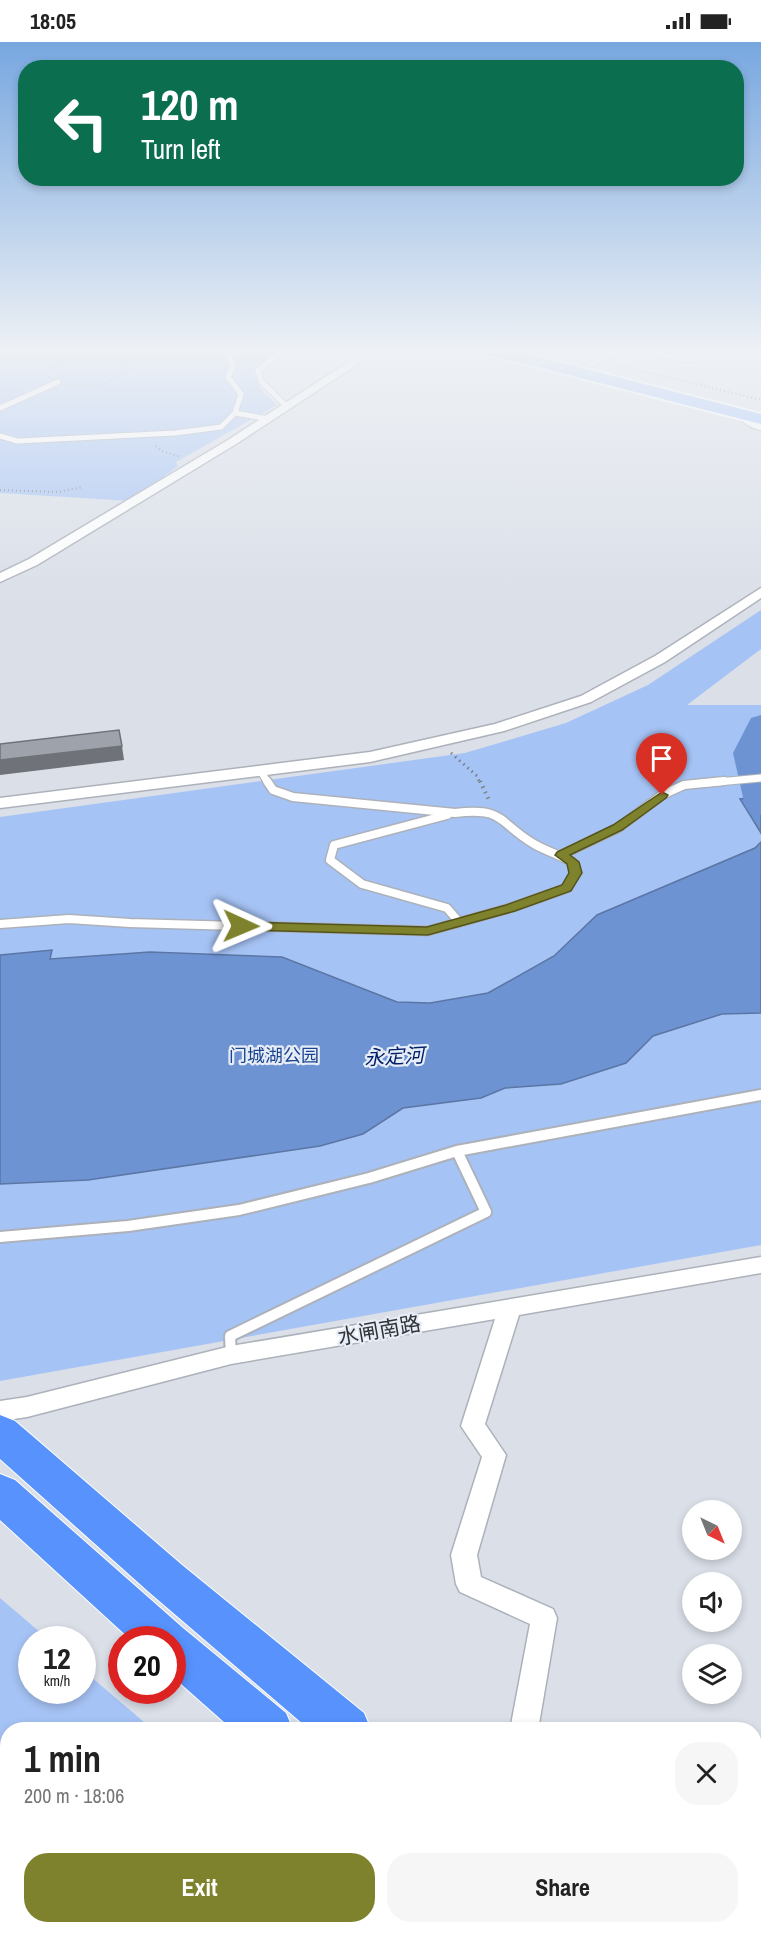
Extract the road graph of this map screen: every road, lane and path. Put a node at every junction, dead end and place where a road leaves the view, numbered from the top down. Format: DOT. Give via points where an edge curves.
graph roads {
  1 [pos="0,436"];
  2 [pos="107,436"];
  3 [pos="133,436"];
  4 [pos="240,436"];
  5 [pos="198,463"];
  6 [pos="84,487"];
  7 [pos="0,490"];
  8 [pos="0,578"];
  9 [pos="761,592"];
  10 [pos="436,742"];
  11 [pos="260,770"];
  12 [pos="760,777"];
  13 [pos="0,803"];
  14 [pos="494,812"];
  15 [pos="455,813"];
  16 [pos="561,855"];
  17 [pos="459,922"];
  18 [pos="0,924"];
  19 [pos="761,1095"];
  20 [pos="458,1151"];
  21 [pos="0,1237"];
  22 [pos="761,1264"];
  23 [pos="510,1307"];
  24 [pos="231,1355"];
  25 [pos="0,1411"];
  26 [pos="0,1433"];
  27 [pos="0,1493"];
  28 [pos="149,1626"];
  29 [pos="186,1658"];
  30 [pos="260,1722"];
  31 [pos="337,1722"];
  32 [pos="525,1722"];
  1 -- 2 [label="lane" via="17,441"];
  3 -- 5 [label="path"];
  4 -- 5 [label="street"];
  5 -- 8 [label="street"];
  6 -- 7 [label="path" via="58,492"];
  9 -- 10 [label="street" via="660,660 586,699 499,728"];
  10 -- 11 [label="street" via="370,757"];
  10 -- 14 [label="path" via="477,776"];
  11 -- 13 [label="street"];
  11 -- 15 [label="lane" via="273,790 293,797"];
  12 -- 16 [label="lane" via="684,785 662,795 618,828"];
  14 -- 15 [label="lane"];
  14 -- 16 [label="lane" via="534,844"];
  15 -- 17 [label="lane" via="334,845 330,860 362,884 447,908"];
  16 -- 17 [label="lane" via="572,862 575,873 567,888"];
  17 -- 18 [label="lane" via="428,931 69,919"];
  19 -- 20 [label="lane"];
  20 -- 21 [label="lane" via="239,1210 128,1226"];
  20 -- 24 [label="lane" via="486,1212 230,1336"];
  22 -- 23 [label="street, 水闸南路"];
  23 -- 24 [label="street, 水闸南路"];
  23 -- 32 [label="street" via="473,1426 494,1455 464,1555 469,1584 544,1618"];
  24 -- 25 [label="street, 水闸南路"];
  26 -- 31 [label="highway"];
  27 -- 28 [label="highway"];
  29 -- 30 [label="highway"];
}
